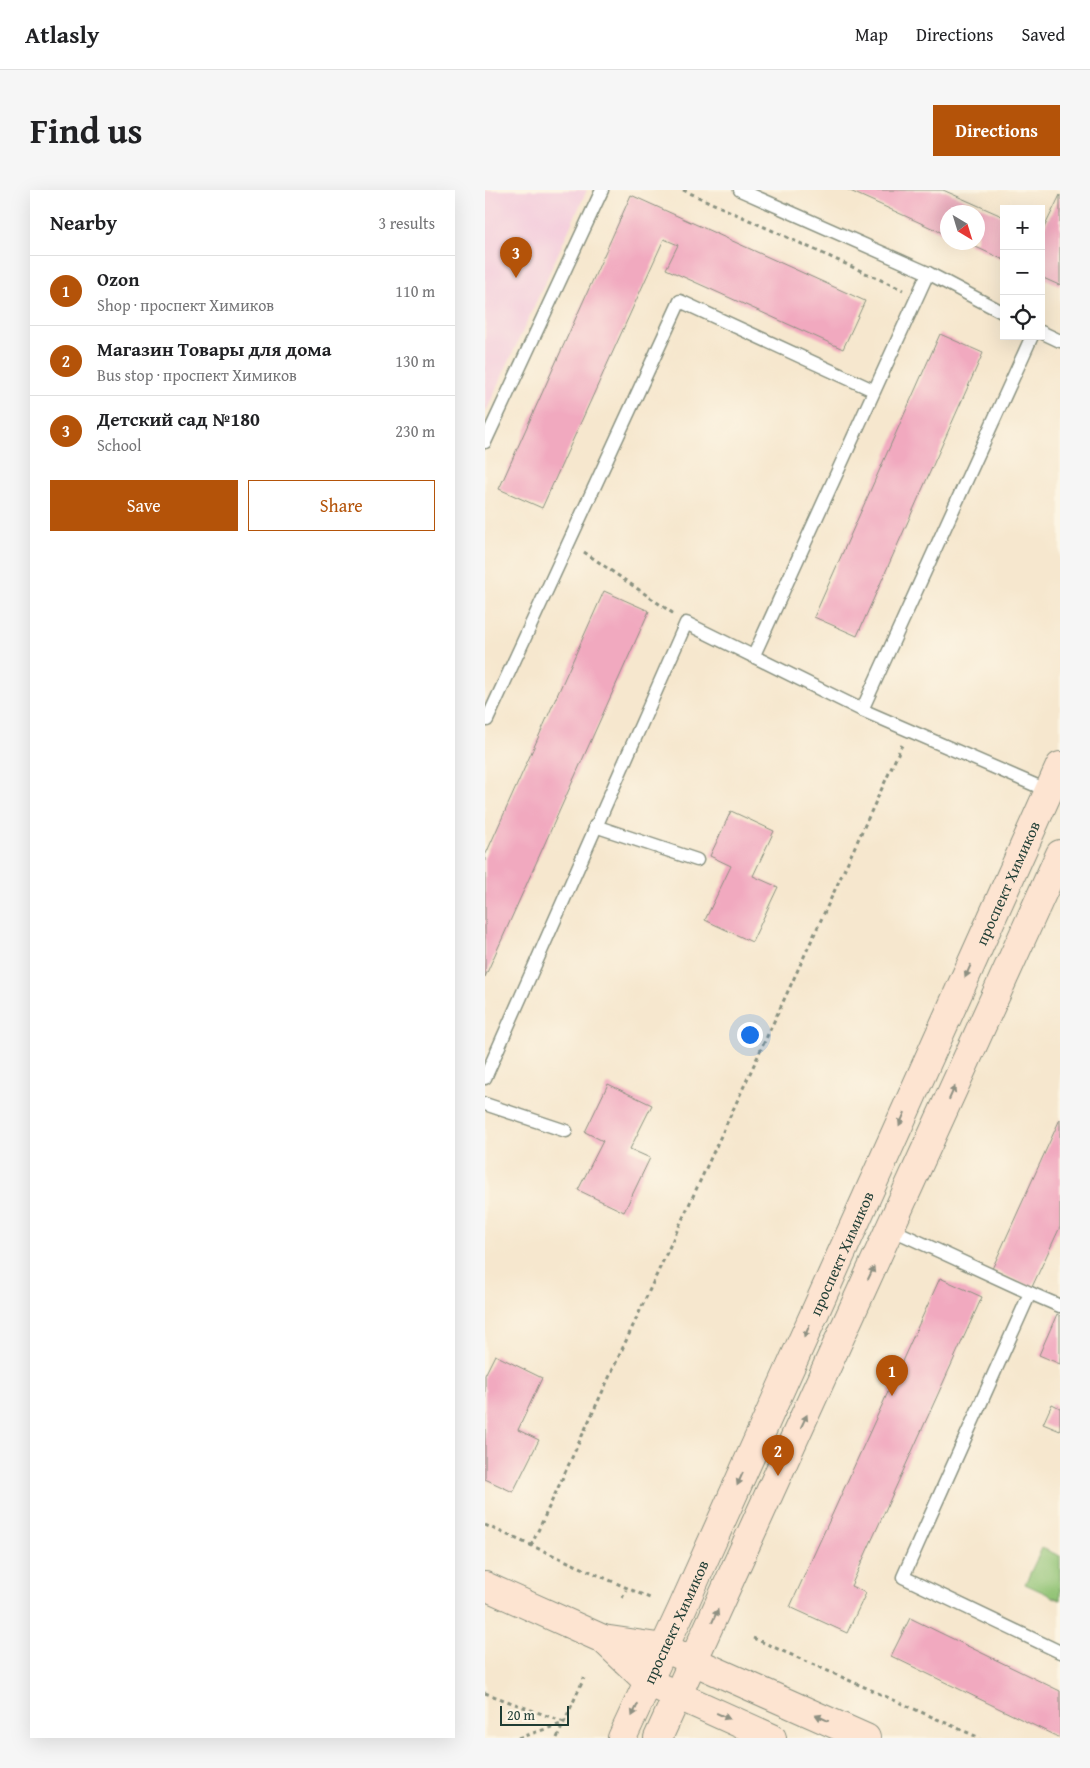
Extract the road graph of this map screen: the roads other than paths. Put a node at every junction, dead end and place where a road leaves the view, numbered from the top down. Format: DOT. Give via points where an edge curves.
graph roads {
  1 [pos="602,190"];
  2 [pos="740,190"];
  3 [pos="928,273"];
  4 [pos="1000,311"];
  5 [pos="1045,334"];
  6 [pos="1030,340"];
  7 [pos="1060,341"];
  8 [pos="873,390"];
  9 [pos="485,442"];
  10 [pos="754,654"];
  11 [pos="862,710"];
  12 [pos="485,719"];
  13 [pos="1060,766"];
  14 [pos="1054,794"];
  15 [pos="595,826"];
  16 [pos="1060,854"];
  17 [pos="697,860"];
  18 [pos="485,1078"];
  19 [pos="485,1104"];
  20 [pos="566,1131"];
  21 [pos="891,1229"];
  22 [pos="1031,1293"];
  23 [pos="1060,1306"];
  24 [pos="485,1586"];
  25 [pos="603,1639"];
  26 [pos="664,1648"];
  27 [pos="1060,1652"];
  28 [pos="695,1661"];
  29 [pos="648,1682"];
  30 [pos="678,1696"];
  31 [pos="622,1738"];
  32 [pos="658,1738"];
  33 [pos="772,1738"];
  34 [pos="866,1738"];
  1 -- 9 [label="lane"];
  2 -- 3 [label="lane"];
  3 -- 4 [label="lane"];
  3 -- 8 [label="lane"];
  5 -- 7 [label="lane"];
  6 -- 11 [label="lane"];
  8 -- 10 [label="lane"];
  8 -- 12 [label="lane" via="680,301"];
  10 -- 11 [label="lane"];
  10 -- 15 [label="lane" via="686,623"];
  11 -- 14 [label="lane"];
  13 -- 14 [label="main road, проспект Химиков"];
  14 -- 26 [label="main road, проспект Химиков, one-way"];
  15 -- 17 [label="lane"];
  15 -- 18 [label="lane"];
  21 -- 16 [label="main road, проспект Химиков, one-way"];
  19 -- 20 [label="lane"];
  21 -- 22 [label="lane"];
  28 -- 21 [label="main road, проспект Химиков, one-way"];
  22 -- 23 [label="lane"];
  22 -- 27 [label="lane" via="903,1577"];
  24 -- 25 [label="main road"];
  25 -- 26 [label="main road"];
  25 -- 29 [label="main road"];
  26 -- 28 [label="main road"];
  26 -- 29 [label="main road, проспект Химиков"];
  28 -- 30 [label="main road, проспект Химиков"];
  34 -- 28 [label="main road, one-way"];
  29 -- 30 [label="main road"];
  29 -- 31 [label="main road, проспект Химиков, one-way"];
  30 -- 32 [label="main road, проспект Химиков"];
  30 -- 33 [label="main road, one-way"];
}
